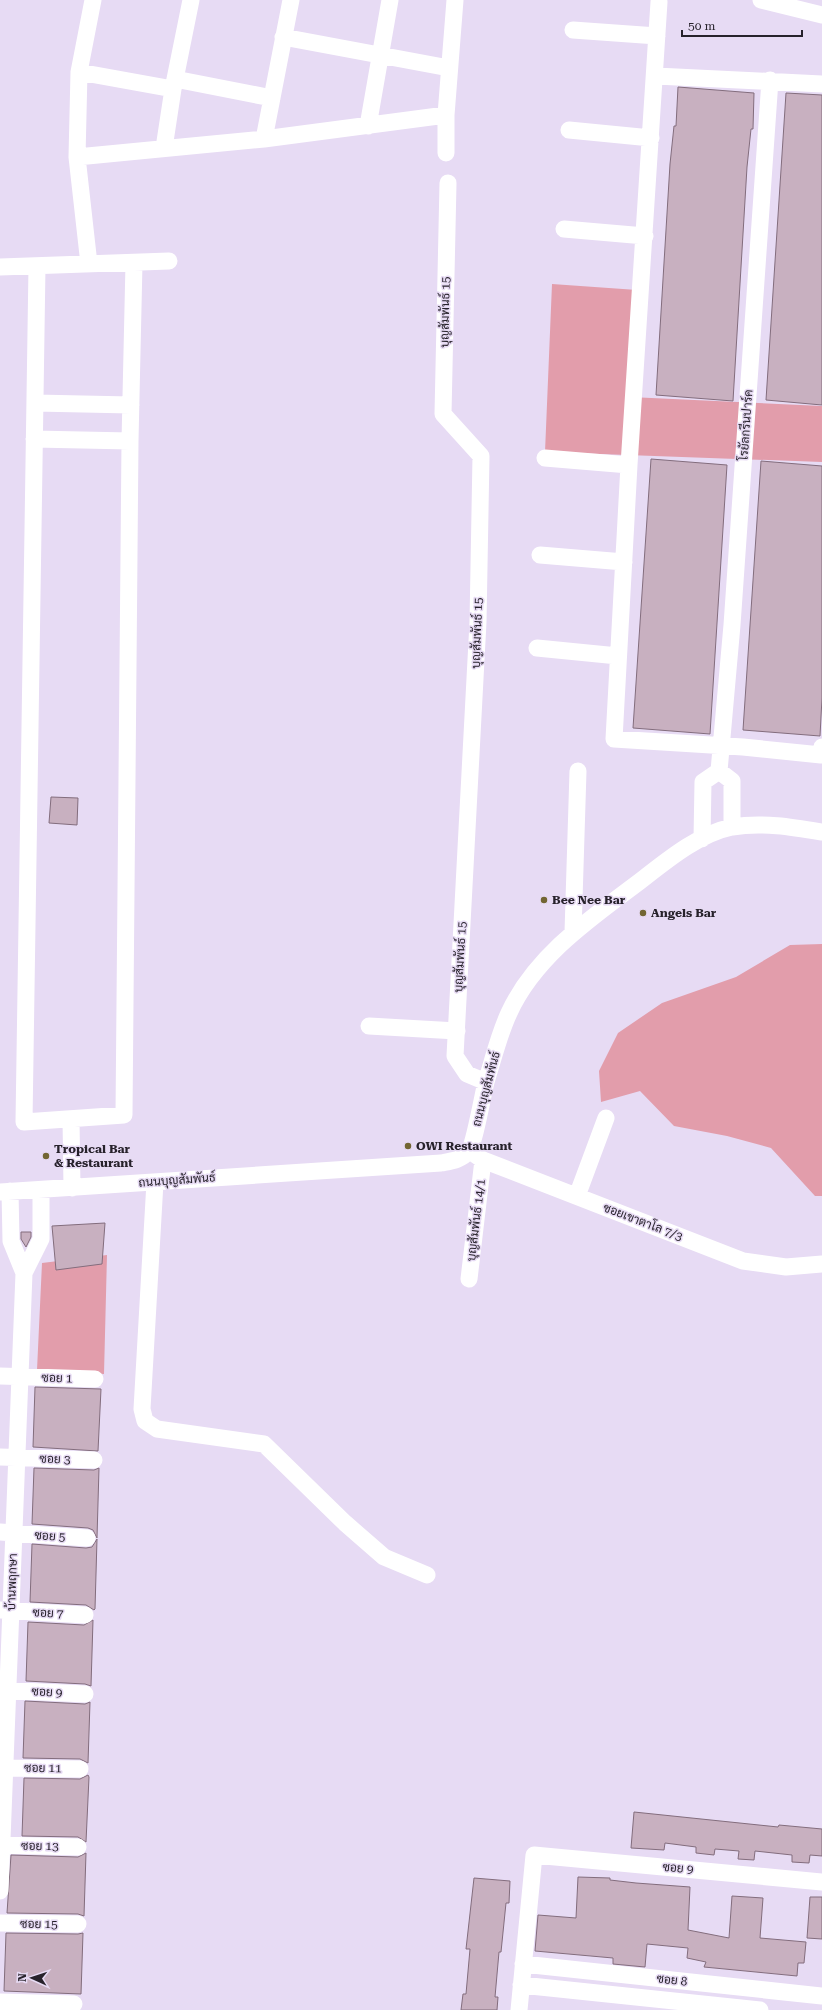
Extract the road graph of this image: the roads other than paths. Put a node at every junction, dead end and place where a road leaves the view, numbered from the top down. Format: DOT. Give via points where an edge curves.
graph roads {
  1 [pos="93,0"];
  2 [pos="191,0"];
  3 [pos="290,0"];
  4 [pos="390,0"];
  5 [pos="456,0"];
  6 [pos="761,0"];
  7 [pos="659,2"];
  8 [pos="822,15"];
  9 [pos="573,30"];
  10 [pos="657,36"];
  11 [pos="283,37"];
  12 [pos="380,55"];
  13 [pos="449,68"];
  14 [pos="79,72"];
  15 [pos="656,76"];
  16 [pos="770,80"];
  17 [pos="174,84"];
  18 [pos="822,84"];
  19 [pos="272,98"];
  20 [pos="446,115"];
  21 [pos="368,126"];
  22 [pos="569,130"];
  23 [pos="651,138"];
  24 [pos="264,139"];
  25 [pos="164,148"];
  26 [pos="446,153"];
  27 [pos="77,157"];
  28 [pos="448,183"];
  29 [pos="564,229"];
  30 [pos="645,236"];
  31 [pos="169,261"];
  32 [pos="134,263"];
  33 [pos="89,264"];
  34 [pos="37,266"];
  35 [pos="0,267"];
  36 [pos="36,403"];
  37 [pos="131,405"];
  38 [pos="34,439"];
  39 [pos="130,441"];
  40 [pos="545,458"];
  41 [pos="629,465"];
  42 [pos="540,555"];
  43 [pos="624,562"];
  44 [pos="537,648"];
  45 [pos="618,656"];
  46 [pos="721,746"];
  47 [pos="822,747"];
  48 [pos="719,770"];
  49 [pos="578,771"];
  50 [pos="732,827"];
  51 [pos="822,832"];
  52 [pos="702,839"];
  53 [pos="573,932"];
  54 [pos="369,1026"];
  55 [pos="456,1031"];
  56 [pos="486,1082"];
  57 [pos="71,1118"];
  58 [pos="606,1118"];
  59 [pos="476,1155"];
  60 [pos="154,1182"];
  61 [pos="72,1188"];
  62 [pos="41,1190"];
  63 [pos="5,1191"];
  64 [pos="577,1196"];
  65 [pos="822,1264"];
  66 [pos="24,1273"];
  67 [pos="469,1279"];
  68 [pos="0,1376"];
  69 [pos="20,1377"];
  70 [pos="94,1379"];
  71 [pos="8,1458"];
  72 [pos="94,1460"];
  73 [pos="7,1533"];
  74 [pos="87,1538"];
  75 [pos="428,1575"];
  76 [pos="5,1610"];
  77 [pos="85,1615"];
  78 [pos="4,1690"];
  79 [pos="85,1694"];
  80 [pos="2,1768"];
  81 [pos="80,1769"];
  82 [pos="1,1845"];
  83 [pos="78,1847"];
  84 [pos="822,1882"];
  85 [pos="0,1891"];
  86 [pos="0,1923"];
  87 [pos="78,1924"];
  88 [pos="523,1964"];
  89 [pos="521,1985"];
  90 [pos="822,1996"];
  91 [pos="0,2002"];
  92 [pos="74,2004"];
  93 [pos="519,2010"];
  94 [pos="760,2010"];
  1 -- 14 [label="street"];
  2 -- 17 [label="street"];
  3 -- 11 [label="street"];
  4 -- 12 [label="street"];
  5 -- 13 [label="street"];
  6 -- 8 [label="street"];
  7 -- 10 [label="street"];
  9 -- 10 [label="street"];
  10 -- 15 [label="street"];
  11 -- 12 [label="street"];
  11 -- 19 [label="street"];
  12 -- 13 [label="street"];
  12 -- 21 [label="street"];
  13 -- 20 [label="street"];
  14 -- 17 [label="street"];
  14 -- 27 [label="street"];
  15 -- 16 [label="street"];
  15 -- 23 [label="street"];
  16 -- 18 [label="street"];
  16 -- 46 [label="street, โรยัลกรีนปาร์ค" via="732,625"];
  17 -- 19 [label="street"];
  17 -- 25 [label="street"];
  19 -- 24 [label="street"];
  20 -- 21 [label="street"];
  20 -- 26 [label="street"];
  21 -- 24 [label="street"];
  22 -- 23 [label="street"];
  23 -- 30 [label="street"];
  24 -- 25 [label="street"];
  25 -- 27 [label="street"];
  27 -- 33 [label="street"];
  28 -- 55 [label="street, บุญสัมพันธ์ 15" via="443,414 481,456 478,622"];
  29 -- 30 [label="street"];
  30 -- 41 [label="street"];
  31 -- 32 [label="street"];
  32 -- 33 [label="street"];
  32 -- 37 [label="street"];
  33 -- 34 [label="street"];
  34 -- 35 [label="street"];
  34 -- 36 [label="street"];
  36 -- 37 [label="street"];
  36 -- 38 [label="street"];
  37 -- 39 [label="street"];
  38 -- 39 [label="street"];
  38 -- 57 [label="street" via="24,1122"];
  39 -- 57 [label="street" via="124,1115"];
  40 -- 41 [label="street"];
  41 -- 43 [label="street"];
  42 -- 43 [label="street"];
  43 -- 45 [label="street"];
  44 -- 45 [label="street"];
  45 -- 46 [label="street" via="614,739"];
  46 -- 47 [label="street" via="821,755"];
  46 -- 48 [label="street, โรยัลกรีนปาร์ค"];
  48 -- 50 [label="street" via="732,781"];
  48 -- 52 [label="street" via="703,782"];
  49 -- 53 [label="street"];
  50 -- 51 [label="street, ถนนบุญสัมพันธ์" via="774,825"];
  50 -- 52 [label="street, ถนนบุญสัมพันธ์"];
  52 -- 53 [label="street, ถนนบุญสัมพันธ์" via="669,859"];
  53 -- 56 [label="street, ถนนบุญสัมพันธ์" via="528,980 509,1013"];
  54 -- 55 [label="street"];
  55 -- 56 [label="street, บุญสัมพันธ์ 15" via="455,1056 467,1074"];
  56 -- 59 [label="street, ถนนบุญสัมพันธ์"];
  57 -- 61 [label="street"];
  58 -- 64 [label="street"];
  59 -- 60 [label="street, ถนนบุญสัมพันธ์" via="441,1163"];
  59 -- 64 [label="street, ซอยเขาตาโล 7/3"];
  59 -- 67 [label="street, บุญสัมพันธ์ 14/1"];
  60 -- 61 [label="street, ถนนบุญสัมพันธ์"];
  60 -- 75 [label="street" via="142,1409 146,1421 157,1428 264,1444 384,1557"];
  61 -- 62 [label="street, ถนนบุญสัมพันธ์"];
  62 -- 63 [label="street, ถนนบุญสัมพันธ์"];
  62 -- 66 [label="street, บ้านพฤกษา" via="41,1239"];
  63 -- 66 [label="street, บ้านพฤกษา" via="10,1241"];
  64 -- 65 [label="street, ซอยเขาตาโล 7/3" via="743,1260 786,1267"];
  66 -- 69 [label="street, บ้านพฤกษา"];
  68 -- 69 [label="street, ซอย 1"];
  69 -- 70 [label="street, ซอย 1"];
  69 -- 71 [label="street, บ้านพฤกษา"];
  71 -- 72 [label="street, ซอย 3"];
  71 -- 73 [label="street, บ้านพฤกษา"];
  73 -- 74 [label="street, ซอย 5"];
  73 -- 76 [label="street, บ้านพฤกษา"];
  76 -- 77 [label="street, ซอย 7"];
  76 -- 78 [label="street, บ้านพฤกษา"];
  78 -- 79 [label="street, ซอย 9"];
  78 -- 80 [label="street, บ้านพฤกษา"];
  80 -- 81 [label="street, ซอย 11"];
  80 -- 82 [label="street, บ้านพฤกษา"];
  82 -- 83 [label="street, ซอย 13"];
  82 -- 85 [label="street, บ้านพฤกษา"];
  84 -- 88 [label="street, ซอย 9" via="534,1855"];
  86 -- 87 [label="street, ซอย 15"];
  88 -- 89 [label="street"];
  88 -- 90 [label="street, ซอย 8"];
  89 -- 93 [label="street"];
  89 -- 94 [label="street, ซอย 8"];
  91 -- 92 [label="street"];
}
